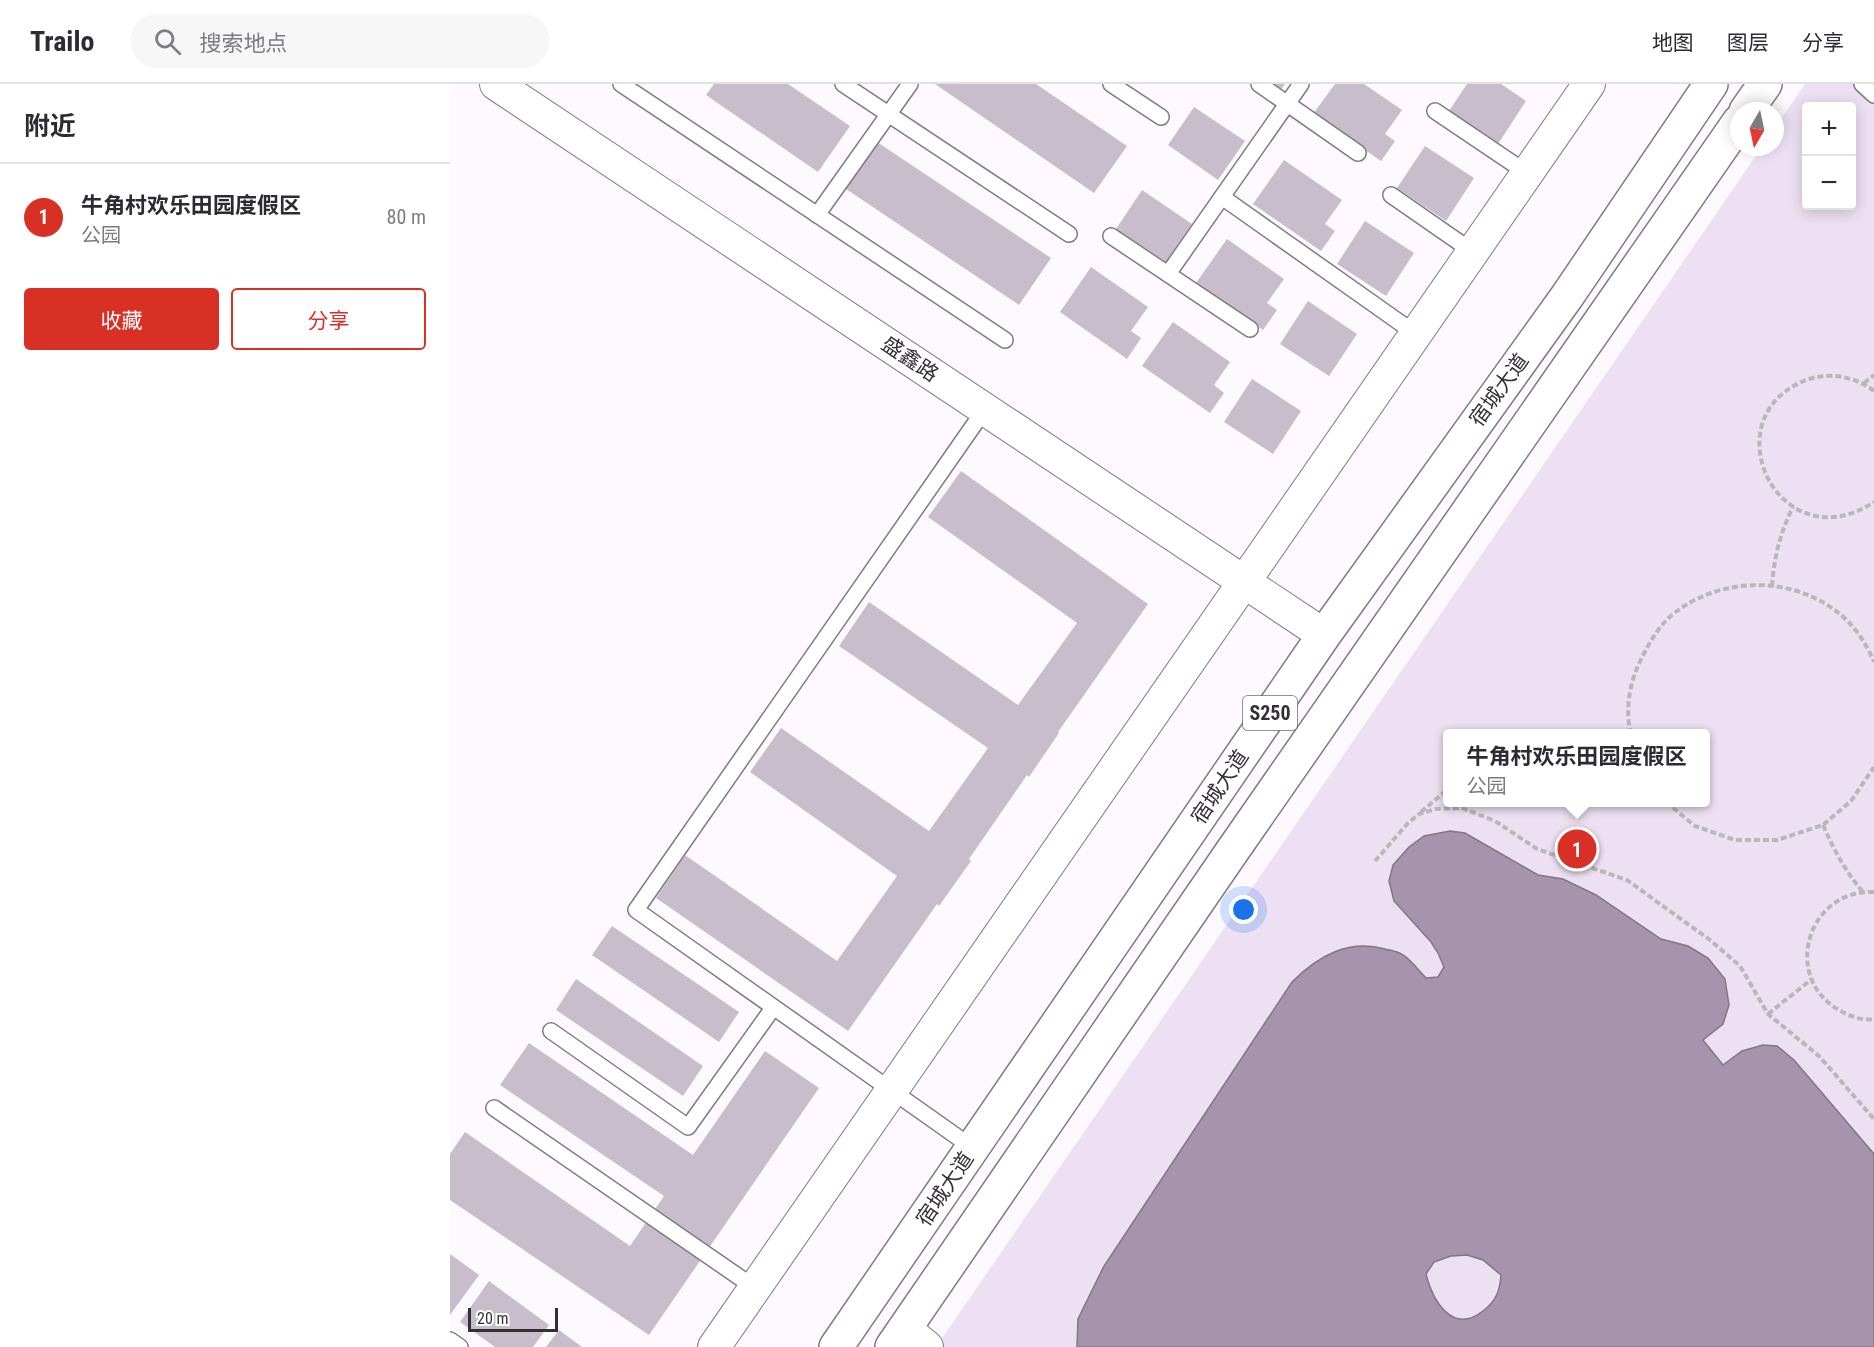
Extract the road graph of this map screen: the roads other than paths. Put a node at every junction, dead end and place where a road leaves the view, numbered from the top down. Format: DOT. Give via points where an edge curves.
graph roads {
  1 [pos="496,84"];
  2 [pos="621,84"];
  3 [pos="843,84"];
  4 [pos="910,84"];
  5 [pos="1111,84"];
  6 [pos="1259,84"];
  7 [pos="1300,84"];
  8 [pos="1711,84"];
  9 [pos="1765,84"];
  10 [pos="1862,84"];
  11 [pos="1581,87"];
  12 [pos="1874,96"];
  13 [pos="1752,102"];
  14 [pos="1287,104"];
  15 [pos="1435,111"];
  16 [pos="889,114"];
  17 [pos="1161,117"];
  18 [pos="1730,135"];
  19 [pos="1358,153"];
  20 [pos="1527,173"];
  21 [pos="1390,195"];
  22 [pos="1222,197"];
  23 [pos="817,214"];
  24 [pos="1069,234"];
  25 [pos="1111,236"];
  26 [pos="1473,252"];
  27 [pos="1168,274"];
  28 [pos="1250,329"];
  29 [pos="1416,334"];
  30 [pos="1005,340"];
  31 [pos="985,409"];
  32 [pos="1245,582"];
  33 [pos="1324,635"];
  34 [pos="773,1008"];
  35 [pos="551,1031"];
  36 [pos="892,1092"];
  37 [pos="494,1108"];
  38 [pos="973,1148"];
  39 [pos="755,1288"];
  40 [pos="450,1340"];
  41 [pos="908,1341"];
  42 [pos="460,1347"];
  43 [pos="714,1347"];
  44 [pos="836,1347"];
  1 -- 31 [label="street, 盛鑫路"];
  2 -- 23 [label="lane"];
  3 -- 16 [label="lane"];
  4 -- 16 [label="lane"];
  5 -- 17 [label="lane"];
  6 -- 14 [label="lane"];
  7 -- 14 [label="lane"];
  8 -- 33 [label="main road, 宿城大道 / S250" via="1568,295"];
  9 -- 13 [label="main road"];
  10 -- 12 [label="lane"];
  11 -- 20 [label="street"];
  14 -- 19 [label="lane"];
  14 -- 22 [label="lane"];
  15 -- 20 [label="lane"];
  16 -- 23 [label="lane"];
  16 -- 24 [label="lane"];
  18 -- 41 [label="main road, 宿城大道 / S250" via="1227,860"];
  20 -- 26 [label="street"];
  21 -- 26 [label="lane"];
  22 -- 27 [label="lane"];
  22 -- 29 [label="lane"];
  23 -- 30 [label="lane"];
  25 -- 27 [label="lane"];
  26 -- 29 [label="street"];
  27 -- 28 [label="lane"];
  29 -- 32 [label="street"];
  31 -- 32 [label="street, 盛鑫路"];
  31 -- 34 [label="lane" via="636,910"];
  32 -- 33 [label="street, 盛鑫路"];
  32 -- 36 [label="street"];
  33 -- 38 [label="main road, 宿城大道 / S250"];
  34 -- 35 [label="lane" via="688,1127"];
  34 -- 36 [label="lane"];
  36 -- 38 [label="lane"];
  36 -- 39 [label="street"];
  37 -- 39 [label="lane"];
  38 -- 44 [label="main road, 宿城大道 / S250"];
  39 -- 43 [label="street"];
  40 -- 42 [label="lane"];
}
